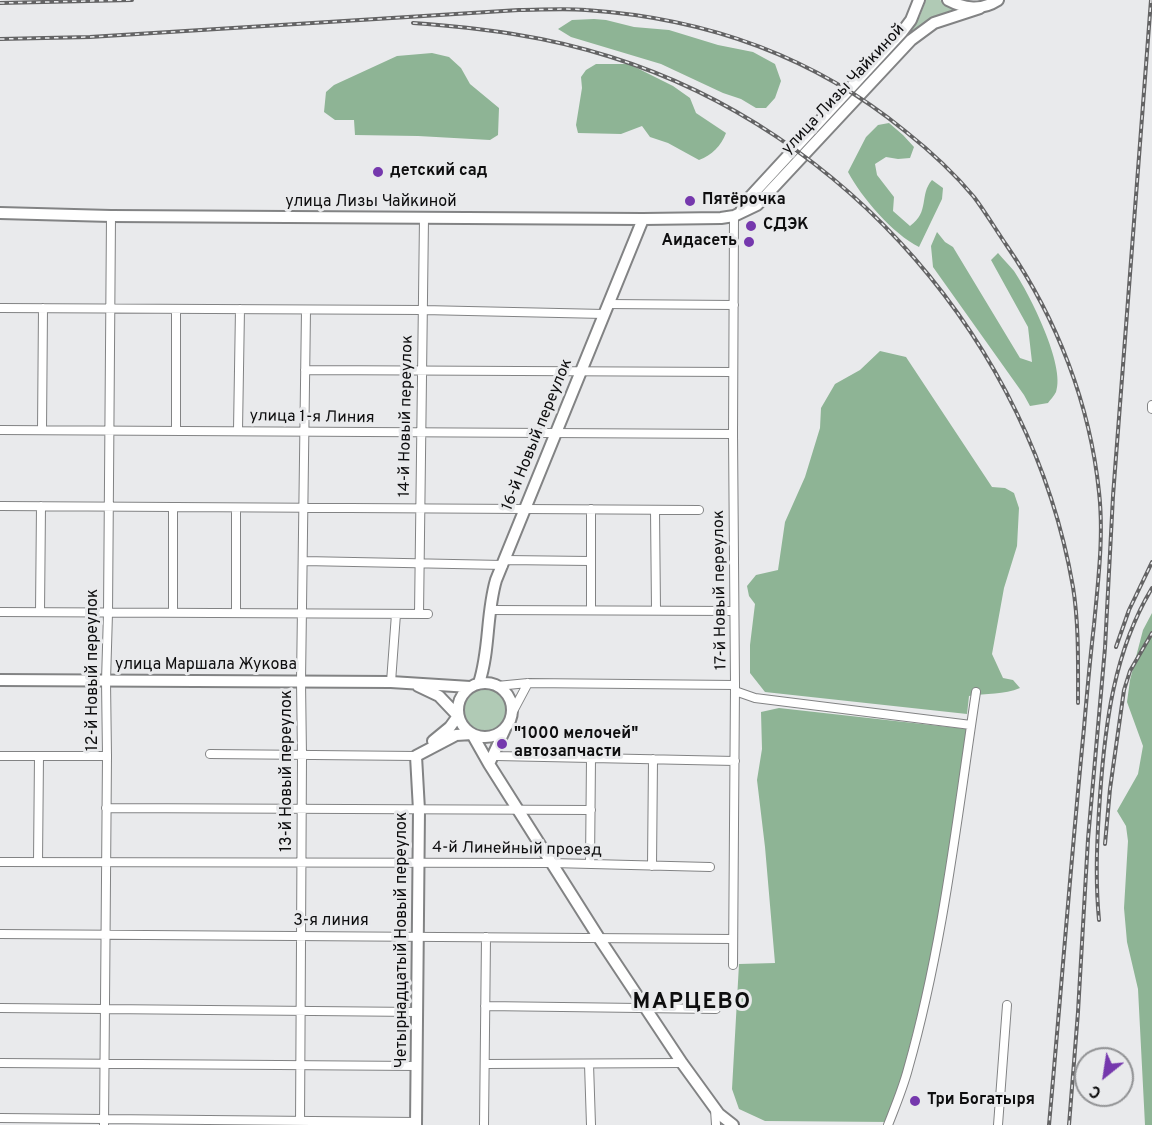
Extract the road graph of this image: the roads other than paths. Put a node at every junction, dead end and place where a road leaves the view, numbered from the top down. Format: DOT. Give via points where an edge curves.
graph roads {
  1 [pos="919,0"];
  2 [pos="948,0"];
  3 [pos="993,3"];
  4 [pos="0,213"];
  5 [pos="738,213"];
  6 [pos="111,216"];
  7 [pos="424,218"];
  8 [pos="643,219"];
  9 [pos="734,305"];
  10 [pos="0,308"];
  11 [pos="43,308"];
  12 [pos="110,308"];
  13 [pos="176,309"];
  14 [pos="240,309"];
  15 [pos="606,309"];
  16 [pos="306,310"];
  17 [pos="423,310"];
  18 [pos="305,370"];
  19 [pos="423,371"];
  20 [pos="580,371"];
  21 [pos="733,372"];
  22 [pos="0,430"];
  23 [pos="42,430"];
  24 [pos="238,430"];
  25 [pos="110,431"];
  26 [pos="176,431"];
  27 [pos="305,432"];
  28 [pos="422,432"];
  29 [pos="555,433"];
  30 [pos="732,434"];
  31 [pos="0,506"];
  32 [pos="41,506"];
  33 [pos="109,507"];
  34 [pos="173,507"];
  35 [pos="236,508"];
  36 [pos="304,508"];
  37 [pos="421,508"];
  38 [pos="524,509"];
  39 [pos="591,510"];
  40 [pos="655,510"];
  41 [pos="699,510"];
  42 [pos="304,561"];
  43 [pos="590,561"];
  44 [pos="420,563"];
  45 [pos="504,563"];
  46 [pos="490,610"];
  47 [pos="591,610"];
  48 [pos="656,610"];
  49 [pos="734,611"];
  50 [pos="0,612"];
  51 [pos="40,612"];
  52 [pos="108,612"];
  53 [pos="173,613"];
  54 [pos="236,613"];
  55 [pos="303,613"];
  56 [pos="396,614"];
  57 [pos="484,668"];
  58 [pos="0,680"];
  59 [pos="106,681"];
  60 [pos="301,681"];
  61 [pos="391,682"];
  62 [pos="412,683"];
  63 [pos="528,683"];
  64 [pos="475,685"];
  65 [pos="496,685"];
  66 [pos="735,688"];
  67 [pos="976,692"];
  68 [pos="512,715"];
  69 [pos="458,716"];
  70 [pos="971,725"];
  71 [pos="505,728"];
  72 [pos="471,734"];
  73 [pos="494,752"];
  74 [pos="210,754"];
  75 [pos="0,756"];
  76 [pos="39,756"];
  77 [pos="107,756"];
  78 [pos="302,756"];
  79 [pos="416,756"];
  80 [pos="591,758"];
  81 [pos="653,759"];
  82 [pos="735,760"];
  83 [pos="489,764"];
  84 [pos="106,808"];
  85 [pos="302,809"];
  86 [pos="419,810"];
  87 [pos="518,810"];
  88 [pos="591,810"];
  89 [pos="0,862"];
  90 [pos="38,862"];
  91 [pos="106,862"];
  92 [pos="302,863"];
  93 [pos="418,863"];
  94 [pos="552,863"];
  95 [pos="590,864"];
  96 [pos="652,866"];
  97 [pos="710,867"];
  98 [pos="0,934"];
  99 [pos="105,934"];
  100 [pos="301,936"];
  101 [pos="418,936"];
  102 [pos="486,937"];
  103 [pos="599,938"];
  104 [pos="733,939"];
  105 [pos="734,965"];
  106 [pos="1007,1005"];
  107 [pos="485,1006"];
  108 [pos="0,1008"];
  109 [pos="105,1009"];
  110 [pos="646,1009"];
  111 [pos="716,1009"];
  112 [pos="301,1011"];
  113 [pos="417,1012"];
  114 [pos="0,1063"];
  115 [pos="682,1063"];
  116 [pos="105,1064"];
  117 [pos="485,1064"];
  118 [pos="589,1064"];
  119 [pos="300,1065"];
  120 [pos="417,1066"];
  121 [pos="715,1109"];
  122 [pos="0,1118"];
  123 [pos="104,1122"];
  124 [pos="300,1123"];
  125 [pos="416,1123"];
  126 [pos="484,1125"];
  127 [pos="591,1125"];
  128 [pos="716,1125"];
  129 [pos="733,1125"];
  130 [pos="888,1125"];
  131 [pos="998,1125"];
  1 -- 5 [label="main road, улица Лизы Чайкиной" via="902,32"];
  2 -- 3 [label="main road" via="969,8"];
  3 -- 5 [label="main road, улица Лизы Чайкиной" via="922,30 757,205"];
  4 -- 6 [label="main road, улица Лизы Чайкиной"];
  5 -- 8 [label="main road, улица Лизы Чайкиной" via="712,219"];
  5 -- 9 [label="street, 17-й Новый переулок"];
  6 -- 7 [label="main road, улица Лизы Чайкиной"];
  6 -- 12 [label="street, 12-й Новый переулок"];
  7 -- 8 [label="main road, улица Лизы Чайкиной"];
  7 -- 17 [label="street, 14-й Новый переулок"];
  8 -- 15 [label="main road, 16-й Новый переулок"];
  9 -- 15 [label="street"];
  9 -- 21 [label="street, 17-й Новый переулок"];
  10 -- 11 [label="street"];
  11 -- 12 [label="street"];
  11 -- 23 [label="street"];
  12 -- 13 [label="street"];
  12 -- 25 [label="street, 12-й Новый переулок"];
  13 -- 14 [label="street"];
  13 -- 26 [label="street"];
  14 -- 16 [label="street"];
  14 -- 24 [label="street"];
  15 -- 17 [label="street"];
  15 -- 20 [label="main road, 16-й Новый переулок"];
  16 -- 17 [label="street"];
  16 -- 18 [label="street, 13-й Новый переулок"];
  17 -- 19 [label="street, 14-й Новый переулок"];
  18 -- 19 [label="street"];
  18 -- 27 [label="street, 13-й Новый переулок"];
  19 -- 20 [label="street"];
  19 -- 28 [label="street, 14-й Новый переулок"];
  20 -- 21 [label="street"];
  20 -- 29 [label="main road, 16-й Новый переулок"];
  21 -- 30 [label="street, 17-й Новый переулок"];
  22 -- 23 [label="street, улица 1-я Линия"];
  23 -- 25 [label="street, улица 1-я Линия"];
  24 -- 26 [label="street, улица 1-я Линия"];
  24 -- 27 [label="street, улица 1-я Линия"];
  25 -- 26 [label="street, улица 1-я Линия"];
  25 -- 33 [label="street, 12-й Новый переулок"];
  27 -- 28 [label="street, улица 1-я Линия"];
  27 -- 36 [label="street, 13-й Новый переулок"];
  28 -- 29 [label="street, улица 1-я Линия"];
  28 -- 37 [label="street, 14-й Новый переулок"];
  29 -- 30 [label="street, улица 1-я Линия"];
  29 -- 38 [label="main road, 16-й Новый переулок"];
  30 -- 49 [label="street, 17-й Новый переулок"];
  31 -- 32 [label="street"];
  32 -- 33 [label="street"];
  32 -- 51 [label="street"];
  33 -- 34 [label="street"];
  33 -- 52 [label="street, 12-й Новый переулок"];
  34 -- 35 [label="street"];
  34 -- 53 [label="street"];
  35 -- 36 [label="street"];
  35 -- 54 [label="street"];
  36 -- 37 [label="street"];
  36 -- 42 [label="street, 13-й Новый переулок"];
  37 -- 38 [label="street"];
  37 -- 44 [label="street, 14-й Новый переулок"];
  38 -- 39 [label="street"];
  38 -- 45 [label="main road, 16-й Новый переулок"];
  39 -- 40 [label="street"];
  39 -- 43 [label="street"];
  40 -- 41 [label="street"];
  40 -- 48 [label="street"];
  42 -- 44 [label="street"];
  42 -- 55 [label="street, 13-й Новый переулок"];
  43 -- 45 [label="street"];
  43 -- 47 [label="street"];
  44 -- 45 [label="street"];
  44 -- 56 [label="street, 14-й Новый переулок" via="424,614"];
  45 -- 46 [label="main road, 16-й Новый переулок"];
  46 -- 47 [label="street"];
  46 -- 57 [label="main road, 16-й Новый переулок"];
  47 -- 48 [label="street"];
  48 -- 49 [label="street"];
  49 -- 66 [label="street, 17-й Новый переулок"];
  50 -- 51 [label="street"];
  51 -- 52 [label="street"];
  52 -- 53 [label="street"];
  52 -- 59 [label="street, 12-й Новый переулок"];
  53 -- 54 [label="street"];
  54 -- 55 [label="street"];
  55 -- 56 [label="street"];
  55 -- 60 [label="street, 13-й Новый переулок"];
  56 -- 61 [label="street"];
  57 -- 64 [label="main road, 16-й Новый переулок"];
  57 -- 65 [label="main road"];
  58 -- 59 [label="main road, улица Маршала Жукова"];
  59 -- 60 [label="main road, улица Маршала Жукова"];
  59 -- 77 [label="street, 12-й Новый переулок"];
  60 -- 61 [label="main road, улица Маршала Жукова"];
  60 -- 78 [label="street, 13-й Новый переулок"];
  61 -- 62 [label="main road, улица Маршала Жукова"];
  62 -- 64 [label="main road, улица Маршала Жукова"];
  62 -- 69 [label="main road, улица Маршала Жукова" via="440,696"];
  63 -- 65 [label="street"];
  63 -- 66 [label="street"];
  63 -- 68 [label="street"];
  64 -- 65 [label="main road"];
  64 -- 69 [label="main road" via="460,699"];
  65 -- 68 [label="main road" via="510,700"];
  66 -- 70 [label="street" via="754,698"];
  66 -- 82 [label="street, 17-й Новый переулок"];
  67 -- 70 [label="street"];
  68 -- 71 [label="main road"];
  69 -- 72 [label="main road"];
  69 -- 79 [label="main road"];
  70 -- 130 [label="street" via="942,920 908,1071"];
  71 -- 72 [label="main road" via="489,737"];
  71 -- 73 [label="main road"];
  72 -- 79 [label="main road" via="456,735"];
  72 -- 83 [label="main road"];
  73 -- 80 [label="street" via="496,756"];
  73 -- 83 [label="main road"];
  74 -- 78 [label="street"];
  75 -- 76 [label="street"];
  76 -- 77 [label="street"];
  76 -- 90 [label="street"];
  77 -- 84 [label="street, 12-й Новый переулок"];
  78 -- 79 [label="street"];
  78 -- 85 [label="street, 13-й Новый переулок"];
  79 -- 86 [label="main road, Четырнадцатый Новый переулок"];
  80 -- 81 [label="street"];
  80 -- 88 [label="street"];
  81 -- 82 [label="street"];
  81 -- 96 [label="street"];
  82 -- 104 [label="street, 17-й Новый переулок"];
  83 -- 87 [label="main road"];
  84 -- 85 [label="street"];
  84 -- 91 [label="street, 12-й Новый переулок"];
  85 -- 86 [label="street"];
  85 -- 92 [label="street, 13-й Новый переулок"];
  86 -- 87 [label="street"];
  86 -- 93 [label="main road, Четырнадцатый Новый переулок"];
  87 -- 88 [label="street"];
  87 -- 94 [label="main road"];
  88 -- 95 [label="street"];
  89 -- 90 [label="street, 4-й Линейный проезд"];
  90 -- 91 [label="street, 4-й Линейный проезд"];
  91 -- 92 [label="street, 4-й Линейный проезд"];
  91 -- 99 [label="street, 12-й Новый переулок"];
  92 -- 93 [label="street, 4-й Линейный проезд"];
  92 -- 100 [label="street, 13-й Новый переулок"];
  93 -- 94 [label="street, 4-й Линейный проезд"];
  93 -- 101 [label="main road, Четырнадцатый Новый переулок"];
  94 -- 95 [label="street, 4-й Линейный проезд"];
  94 -- 103 [label="main road"];
  95 -- 96 [label="street, 4-й Линейный проезд"];
  96 -- 97 [label="street, 4-й Линейный проезд"];
  98 -- 99 [label="street, 3-я линия"];
  99 -- 100 [label="street, 3-я линия"];
  99 -- 109 [label="street, 12-й Новый переулок"];
  100 -- 101 [label="street, 3-я линия"];
  100 -- 112 [label="street, 13-й Новый переулок"];
  101 -- 102 [label="street, 3-я линия"];
  101 -- 113 [label="main road, Четырнадцатый Новый переулок"];
  102 -- 103 [label="street, 3-я линия"];
  102 -- 107 [label="street"];
  103 -- 104 [label="street, 3-я линия"];
  103 -- 110 [label="main road"];
  104 -- 105 [label="street, 17-й Новый переулок"];
  106 -- 131 [label="street"];
  107 -- 110 [label="street"];
  107 -- 117 [label="street"];
  108 -- 109 [label="street"];
  109 -- 112 [label="street"];
  109 -- 116 [label="street, 12-й Новый переулок"];
  110 -- 111 [label="street"];
  110 -- 115 [label="main road"];
  112 -- 113 [label="street"];
  112 -- 119 [label="street, 13-й Новый переулок"];
  113 -- 120 [label="main road, Четырнадцатый Новый переулок"];
  114 -- 116 [label="street"];
  115 -- 118 [label="street"];
  115 -- 121 [label="main road"];
  116 -- 119 [label="street"];
  116 -- 123 [label="street, 12-й Новый переулок"];
  117 -- 118 [label="street"];
  117 -- 126 [label="street"];
  118 -- 127 [label="street"];
  119 -- 120 [label="street"];
  119 -- 124 [label="street, 13-й Новый переулок"];
  120 -- 125 [label="main road, Четырнадцатый Новый переулок"];
  121 -- 128 [label="street"];
  121 -- 129 [label="main road"];
  122 -- 123 [label="street"];
  123 -- 124 [label="street"];
  124 -- 125 [label="street"];
}
